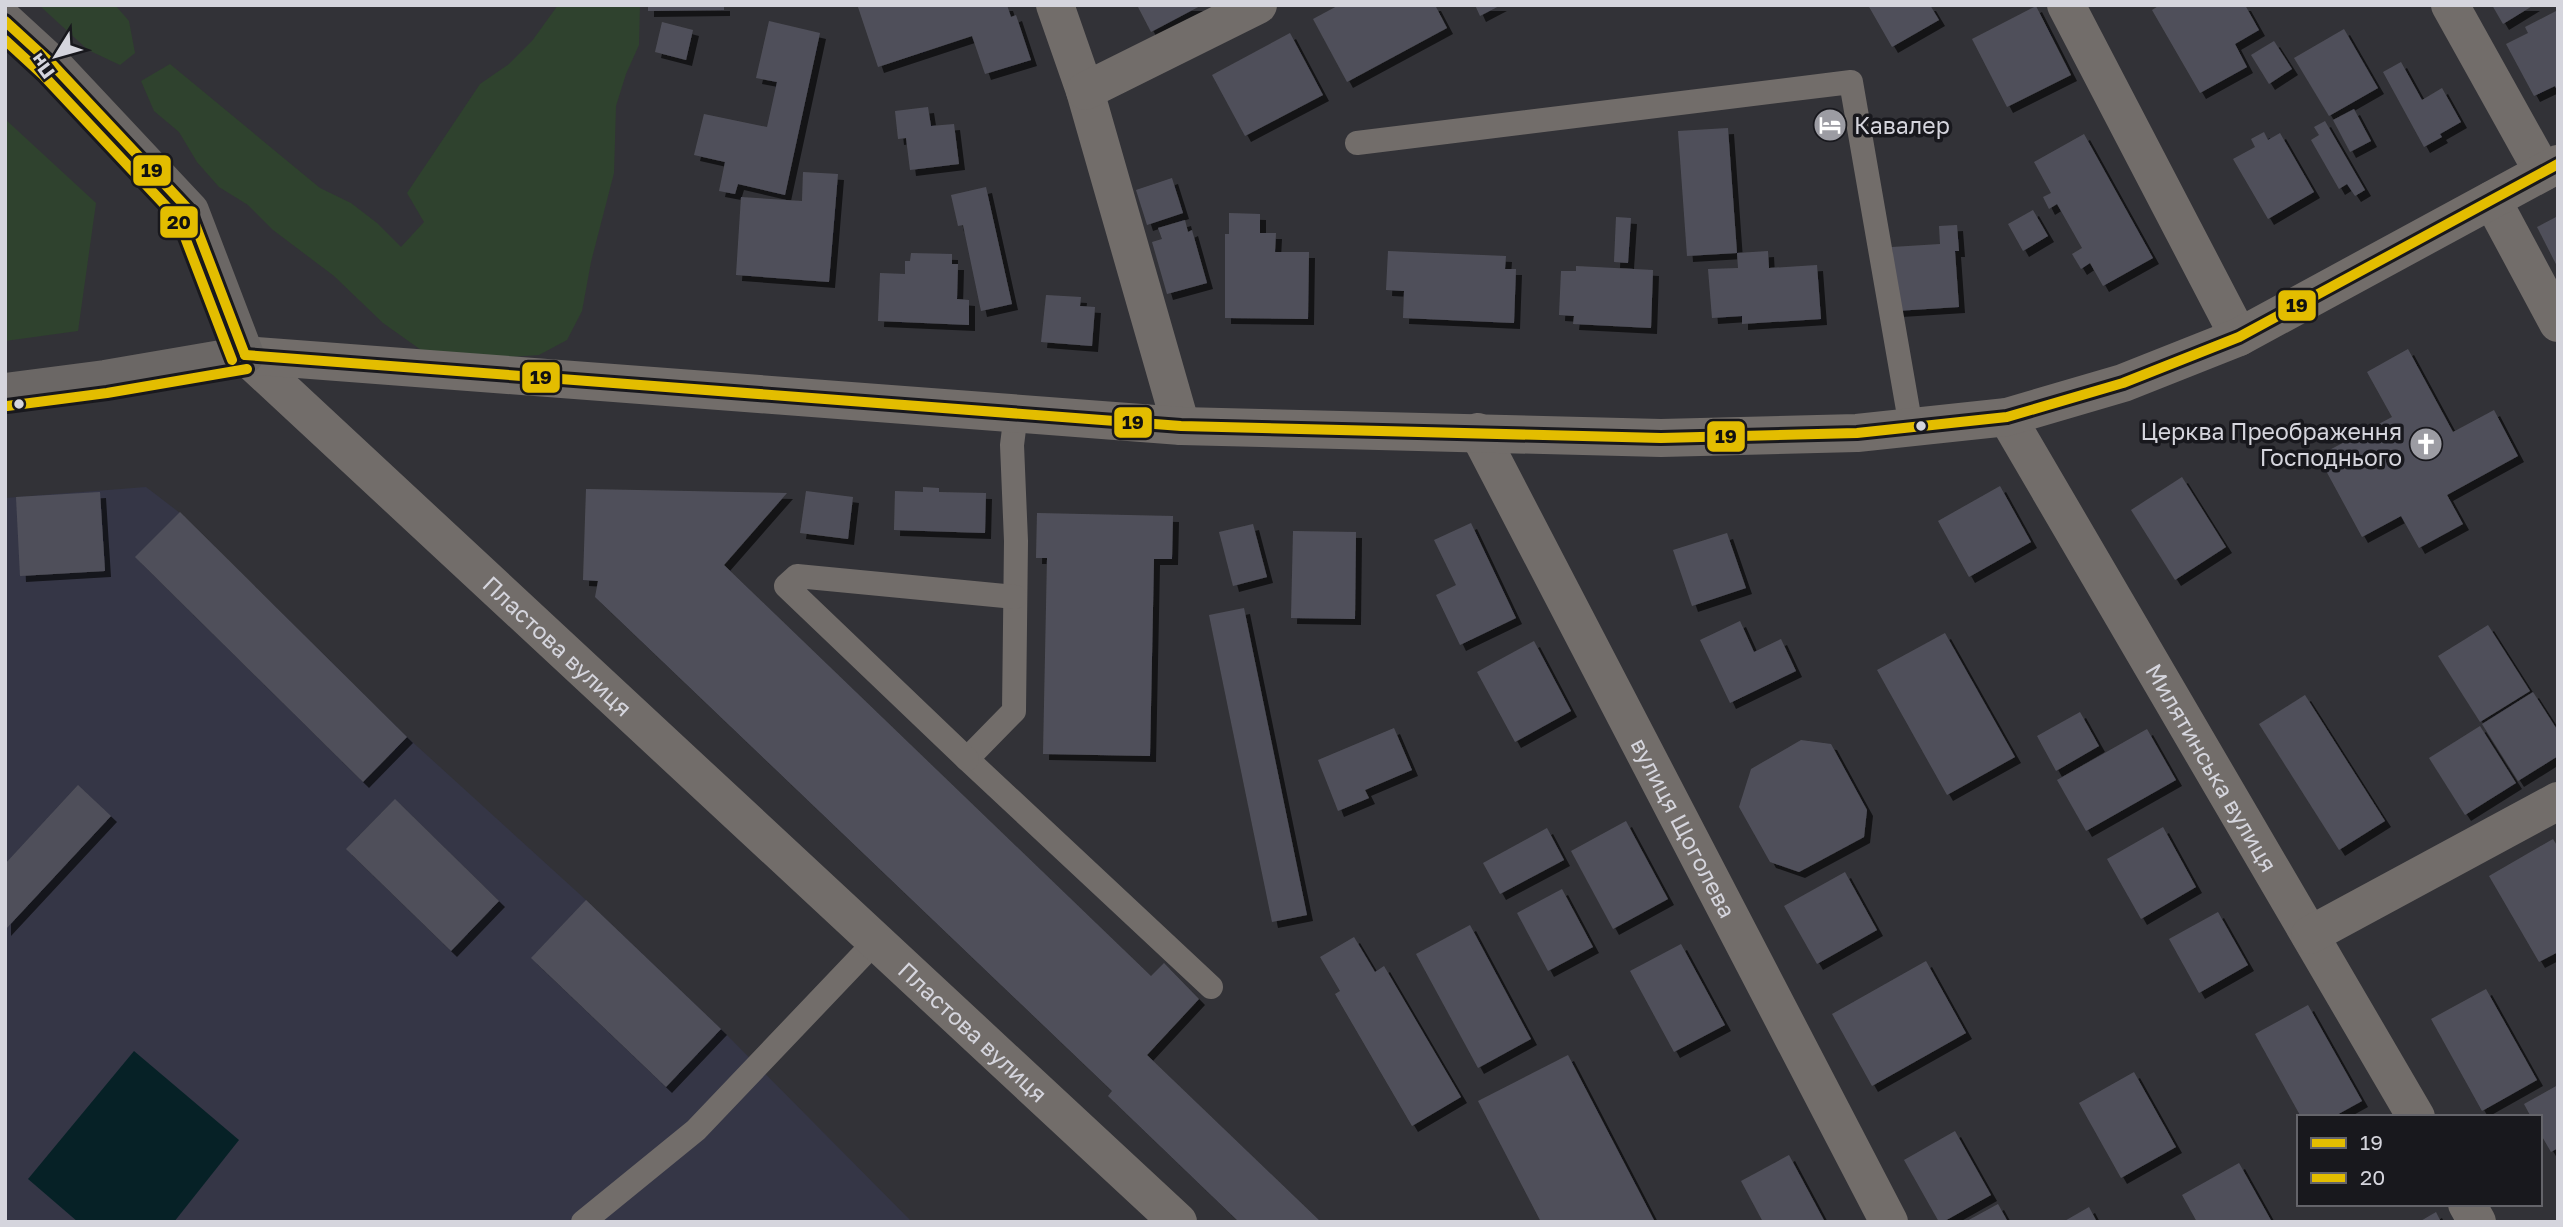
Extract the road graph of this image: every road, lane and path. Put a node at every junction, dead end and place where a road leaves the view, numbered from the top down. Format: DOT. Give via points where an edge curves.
graph roads {
  1 [pos="1055,5"];
  2 [pos="1258,5"];
  3 [pos="2066,5"];
  4 [pos="2450,5"];
  5 [pos="5,21"];
  6 [pos="1085,91"];
  7 [pos="1357,143"];
  8 [pos="2550,168"];
  9 [pos="2492,200"];
  10 [pos="2558,323"];
  11 [pos="2239,337"];
  12 [pos="245,355"];
  13 [pos="5,391"];
  14 [pos="1016,413"];
  15 [pos="2007,417"];
  16 [pos="1181,426"];
  17 [pos="1911,427"];
  18 [pos="1478,432"];
  19 [pos="1015,597"];
  20 [pos="967,759"];
  21 [pos="2558,801"];
  22 [pos="2310,935"];
  23 [pos="876,941"];
  24 [pos="1211,988"];
  25 [pos="2415,1115"];
  26 [pos="2468,1206"];
  27 [pos="583,1222"];
  28 [pos="1178,1222"];
  29 [pos="1889,1222"];
  30 [pos="2477,1222"];
  1 -- 6 [label="street"];
  2 -- 6 [label="street"];
  3 -- 11 [label="street"];
  4 -- 8 [label="street"];
  5 -- 12 [label="main road, Пластова вулиця" via="53,65 190,211"];
  6 -- 16 [label="street"];
  7 -- 17 [label="lane" via="1851,82"];
  8 -- 9 [label="street"];
  9 -- 10 [label="street"];
  9 -- 11 [label="street"];
  11 -- 15 [label="street" via="2123,383"];
  12 -- 13 [label="main road"];
  12 -- 14 [label="street"];
  12 -- 23 [label="street, Пластова вулиця"];
  14 -- 16 [label="street"];
  14 -- 19 [label="lane" via="1012,445"];
  15 -- 17 [label="street"];
  15 -- 22 [label="street, Милятинська вулиця"];
  16 -- 18 [label="street"];
  17 -- 18 [label="street" via="1857,433 1661,438"];
  18 -- 29 [label="street, вулиця Щоголева"];
  19 -- 20 [label="lane" via="1014,711"];
  19 -- 20 [label="lane" via="797,576 786,586"];
  20 -- 24 [label="lane"];
  21 -- 22 [label="street"];
  22 -- 25 [label="street, Милятинська вулиця"];
  23 -- 27 [label="lane" via="696,1130"];
  23 -- 28 [label="street, Пластова вулиця"];
  26 -- 30 [label="street"];
}
